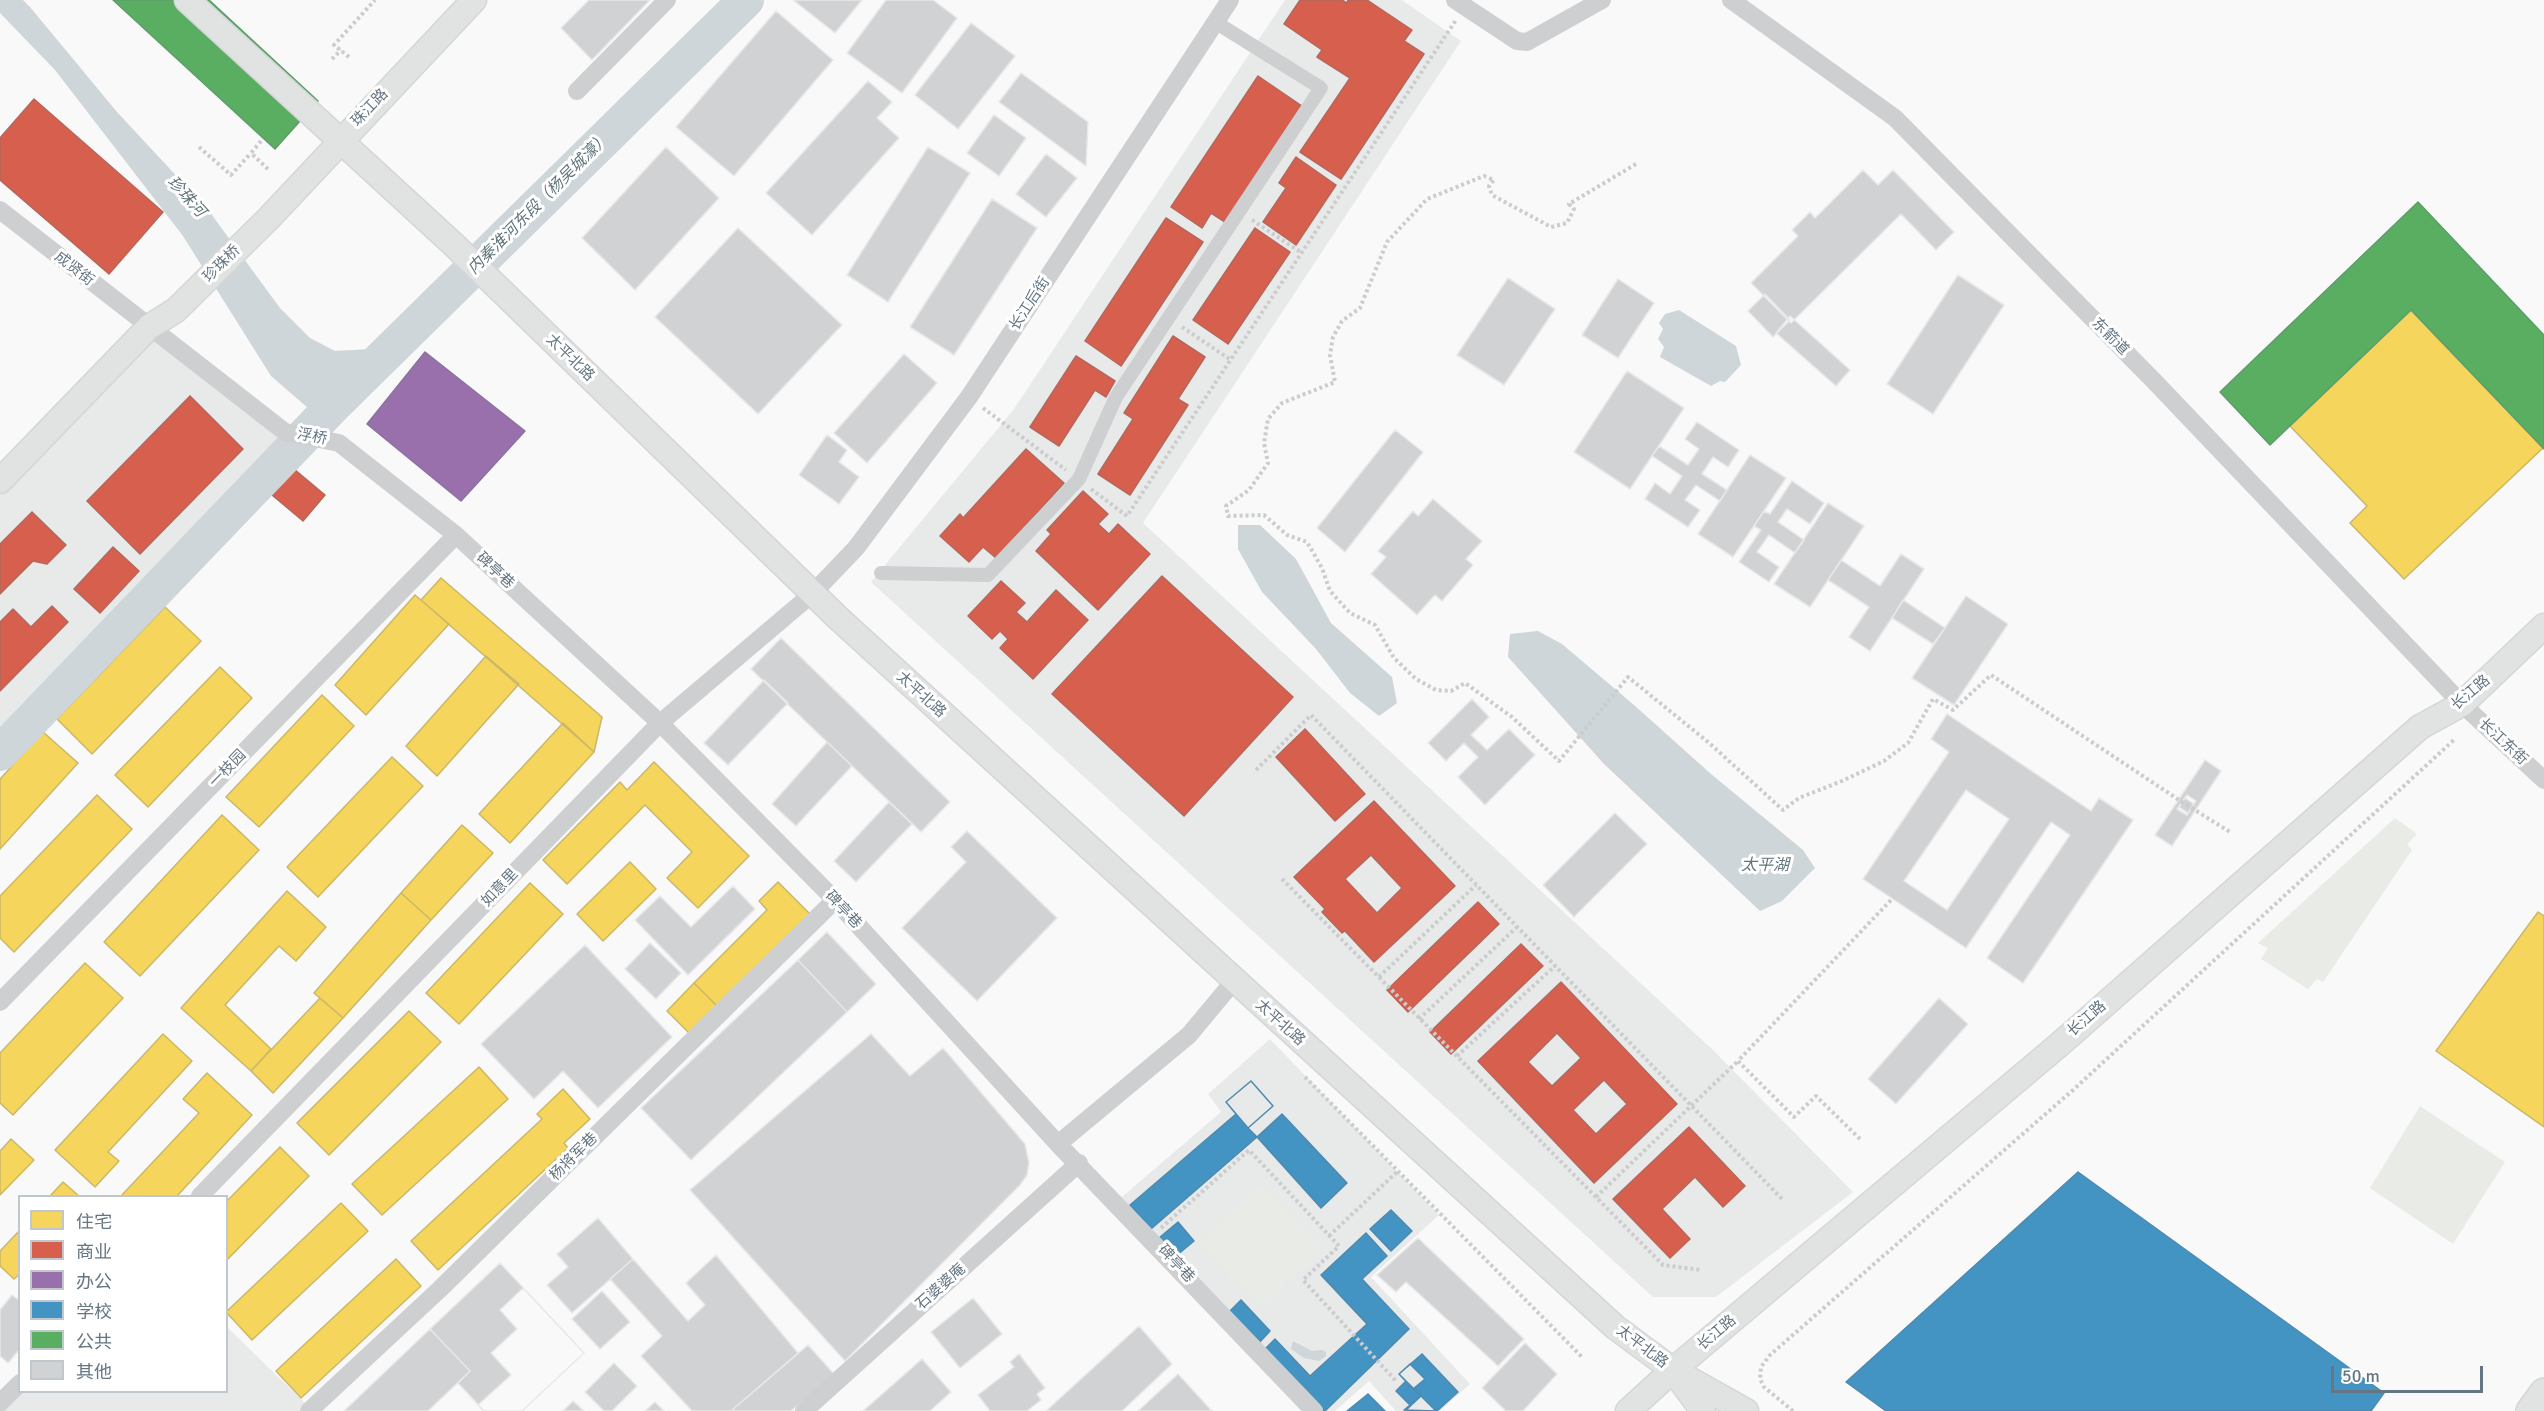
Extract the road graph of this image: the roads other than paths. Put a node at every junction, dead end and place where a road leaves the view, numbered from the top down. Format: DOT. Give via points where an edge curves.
graph roads {
  1 [pos="187,0"];
  2 [pos="474,0"];
  3 [pos="667,0"];
  4 [pos="1230,0"];
  5 [pos="1602,0"];
  6 [pos="1737,1"];
  7 [pos="1460,3"];
  8 [pos="1215,22"];
  9 [pos="577,91"];
  10 [pos="340,140"];
  11 [pos="3,218"];
  12 [pos="269,218"];
  13 [pos="149,327"];
  14 [pos="339,443"];
  15 [pos="0,482"];
  16 [pos="456,535"];
  17 [pos="881,573"];
  18 [pos="812,594"];
  19 [pos="2544,626"];
  20 [pos="2463,704"];
  21 [pos="660,723"];
  22 [pos="2544,780"];
  23 [pos="835,900"];
  24 [pos="1234,981"];
  25 [pos="0,1002"];
  26 [pos="1058,1143"];
  27 [pos="1078,1163"];
  28 [pos="202,1195"];
  29 [pos="1672,1370"];
  30 [pos="18,1385"];
  31 [pos="2544,1392"];
  32 [pos="0,1403"];
  33 [pos="309,1411"];
  34 [pos="804,1411"];
  35 [pos="1314,1411"];
  36 [pos="1628,1411"];
  37 [pos="1703,1411"];
  38 [pos="1746,1411"];
  39 [pos="2530,1411"];
  1 -- 10 [label="main road, 太平北路"];
  2 -- 10 [label="main road, 珠江路"];
  3 -- 9 [label="street"];
  4 -- 8 [label="street, 长江后街"];
  5 -- 7 [label="street" via="1527,42 1517,41"];
  6 -- 20 [label="street, 东箭道" via="1896,118"];
  8 -- 17 [label="street" via="1321,88 1116,397 1078,479 988,575"];
  8 -- 18 [label="street, 长江后街" via="969,397 856,548"];
  10 -- 12 [label="main road, 珠江路"];
  10 -- 18 [label="main road, 太平北路" via="453,244"];
  11 -- 13 [label="street, 成贤街"];
  12 -- 13 [label="main road, 珍珠桥" via="176,310"];
  13 -- 14 [label="street, 浮桥" via="285,432"];
  13 -- 15 [label="main road"];
  14 -- 16 [label="street, 碑亭巷"];
  16 -- 21 [label="street, 碑亭巷"];
  16 -- 25 [label="street, 一枝园"];
  18 -- 21 [label="street, 如意里"];
  18 -- 24 [label="main road, 太平北路"];
  19 -- 20 [label="main road, 长江路"];
  20 -- 22 [label="street, 长江东街"];
  20 -- 29 [label="main road, 长江路" via="2420,727 2060,1044"];
  21 -- 23 [label="street, 碑亭巷"];
  21 -- 28 [label="street, 如意里"];
  23 -- 26 [label="street, 碑亭巷"];
  23 -- 33 [label="street, 杨将军巷" via="448,1281"];
  24 -- 26 [label="street" via="1189,1035"];
  24 -- 29 [label="main road, 太平北路" via="1614,1327"];
  26 -- 27 [label="street, 碑亭巷"];
  27 -- 34 [label="street, 石婆婆庵"];
  27 -- 35 [label="street, 碑亭巷"];
  29 -- 36 [label="main road, 长江路"];
  29 -- 37 [label="main road, 太平北路"];
  29 -- 38 [label="main road, 太平北路"];
  30 -- 32 [label="street"];
  31 -- 39 [label="main road"];
}
